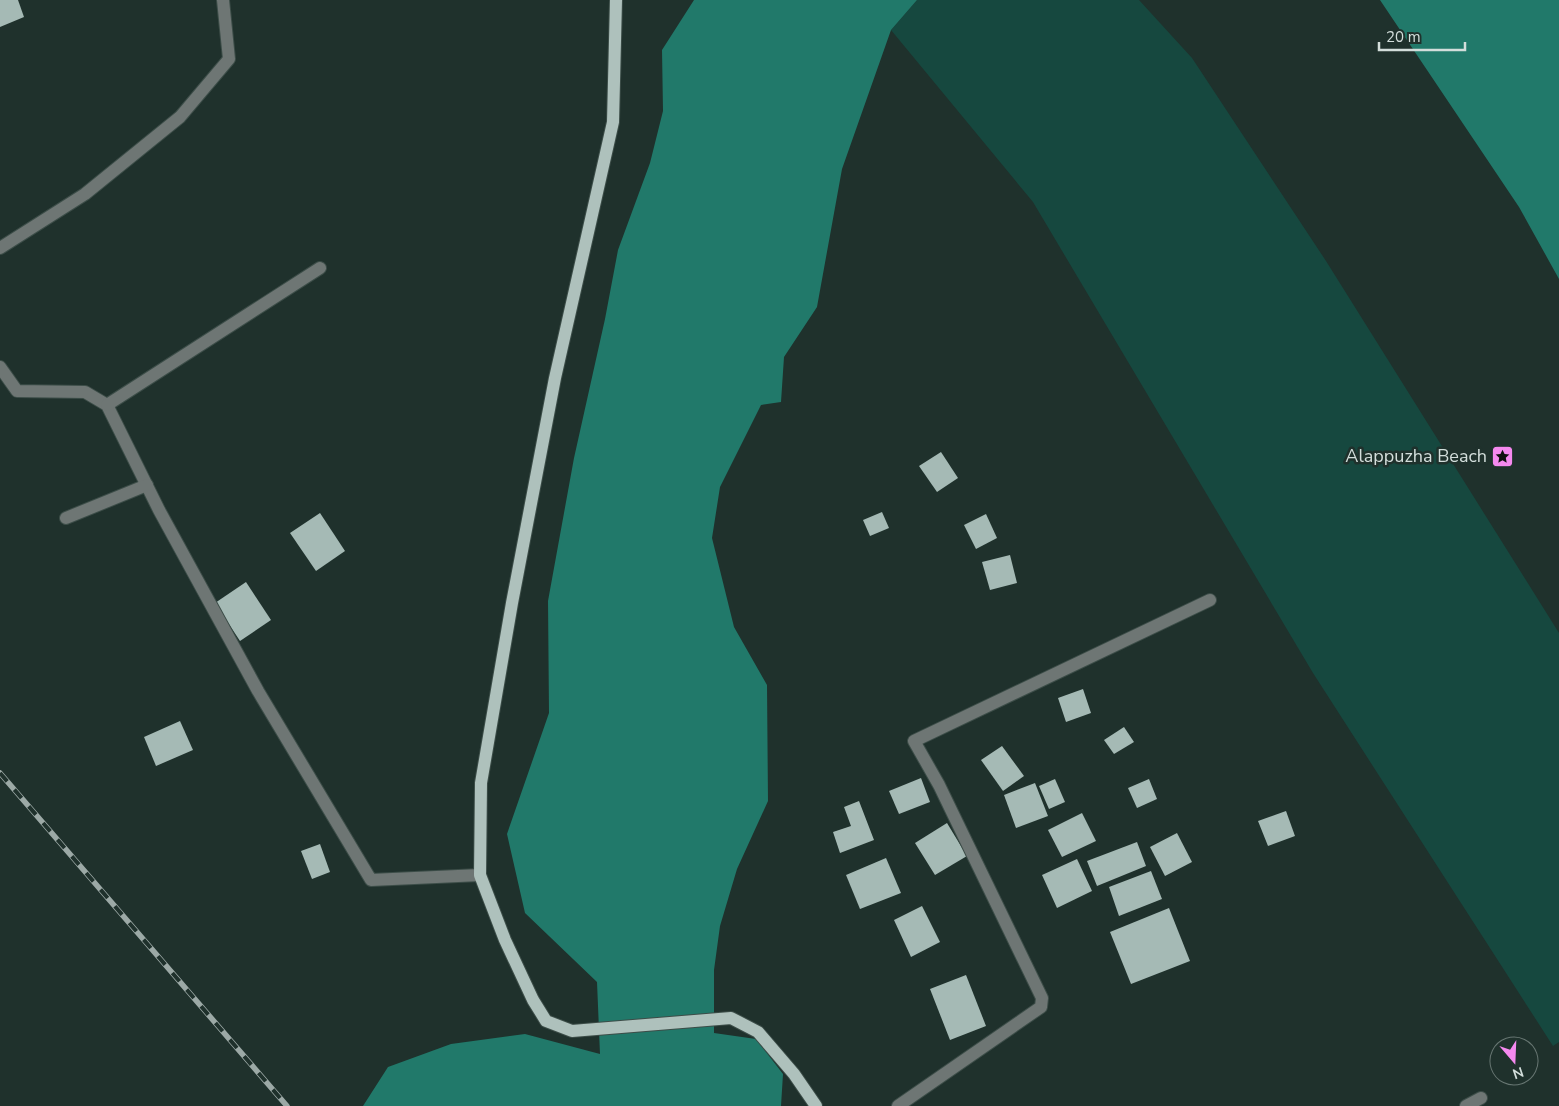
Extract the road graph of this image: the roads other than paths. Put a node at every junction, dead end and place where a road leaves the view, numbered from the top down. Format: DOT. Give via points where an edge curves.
graph roads {
  1 [pos="223,0"];
  2 [pos="616,0"];
  3 [pos="0,248"];
  4 [pos="320,268"];
  5 [pos="0,367"];
  6 [pos="107,405"];
  7 [pos="147,485"];
  8 [pos="66,518"];
  9 [pos="1210,600"];
  10 [pos="480,875"];
  11 [pos="1481,1098"];
  12 [pos="816,1106"];
  13 [pos="898,1106"];
  14 [pos="1466,1106"];
  1 -- 3 [label="street" via="229,59 180,117 85,194"];
  2 -- 10 [label="main road" via="613,122 554,378 512,603 481,783"];
  4 -- 6 [label="street"];
  5 -- 6 [label="street" via="16,390 85,392"];
  6 -- 7 [label="street"];
  7 -- 8 [label="street"];
  7 -- 10 [label="street" via="258,691 371,880"];
  9 -- 13 [label="street" via="914,741 1042,998 1041,1007"];
  10 -- 12 [label="main road" via="505,940 546,1021 572,1031 731,1018 758,1032"];
  11 -- 14 [label="street"];
}
